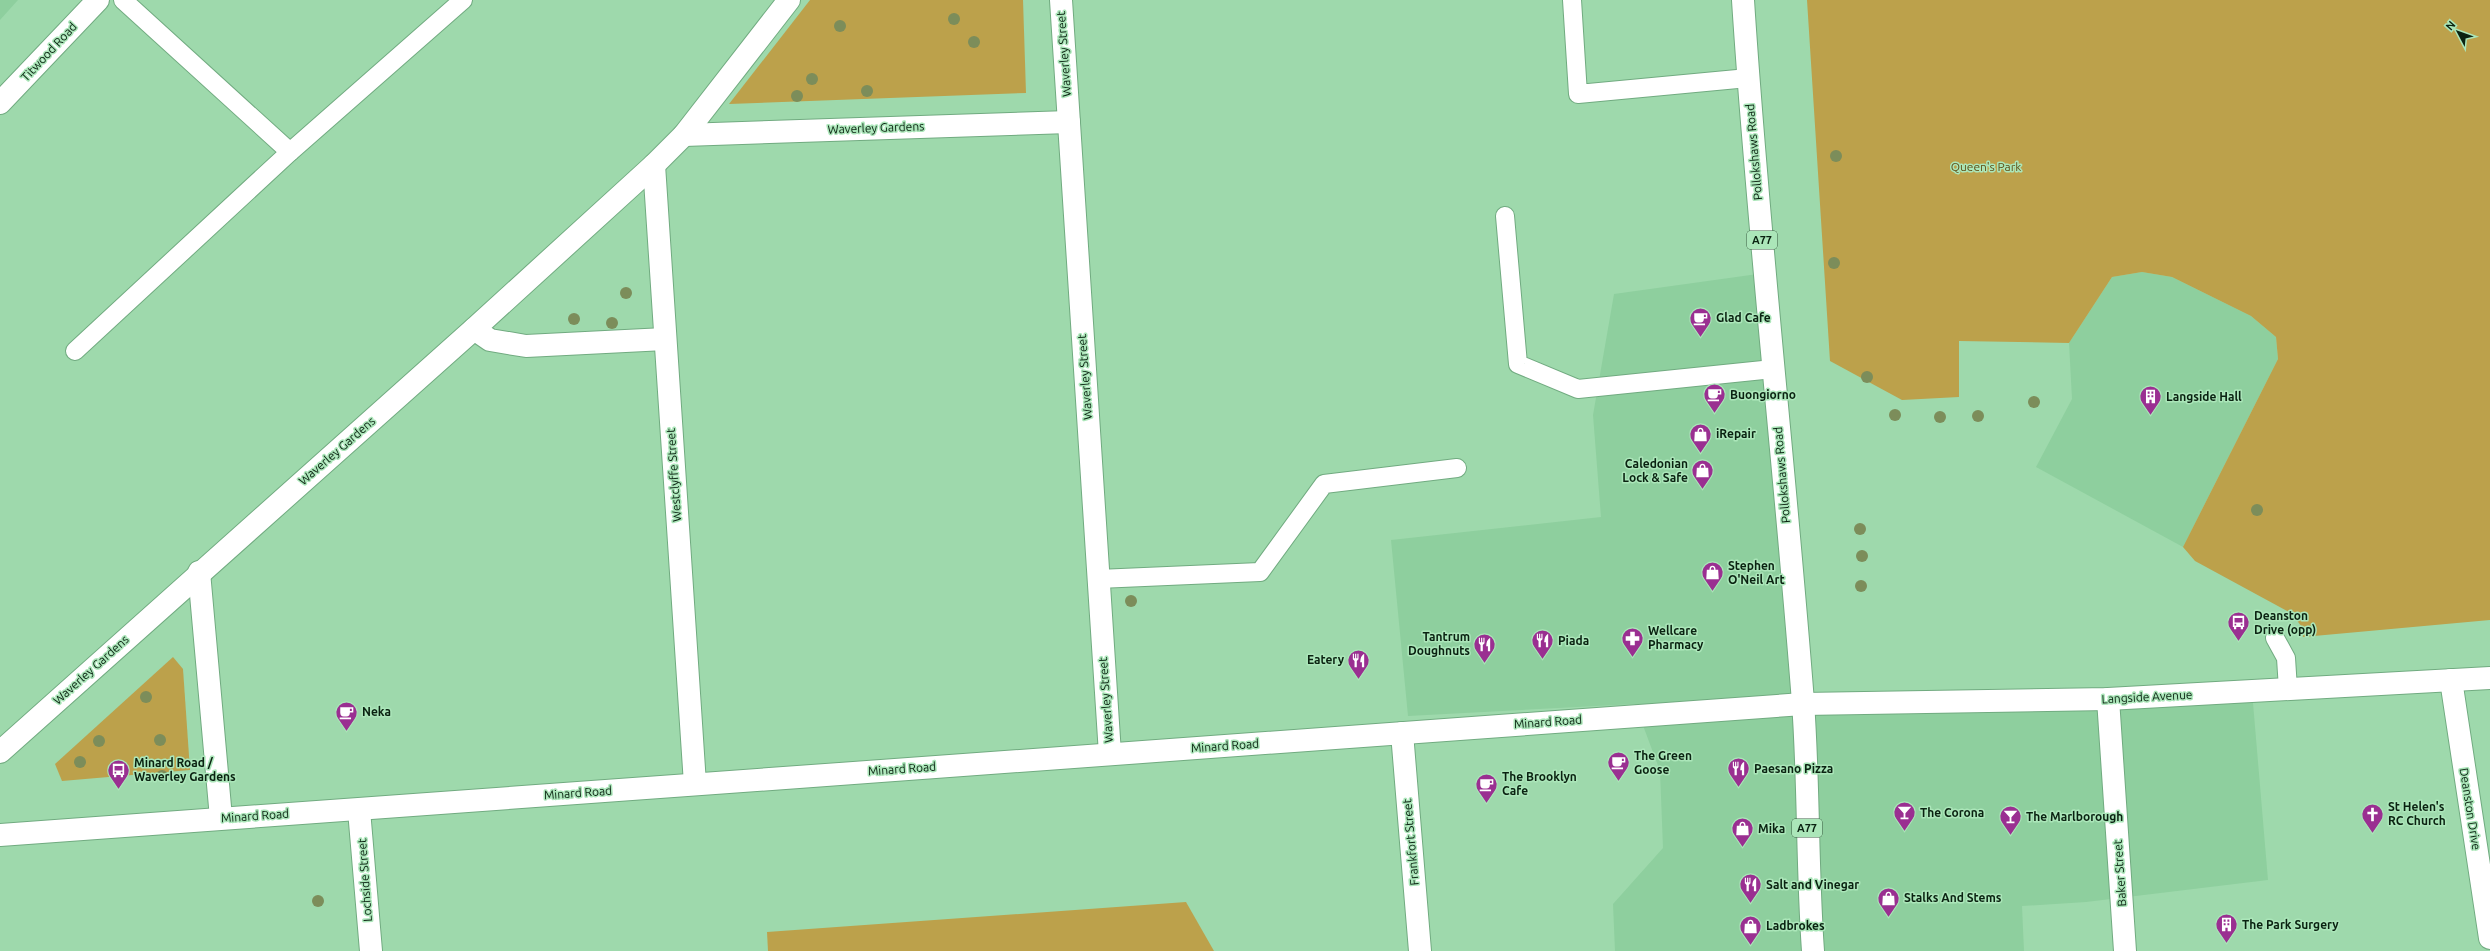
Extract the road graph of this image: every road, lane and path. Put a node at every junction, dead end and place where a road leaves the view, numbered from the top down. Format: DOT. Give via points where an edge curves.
graph roads {
  1 [pos="98,0"];
  2 [pos="124,0"];
  3 [pos="463,0"];
  4 [pos="788,0"];
  5 [pos="1061,0"];
  6 [pos="1572,0"];
  7 [pos="1743,0"];
  8 [pos="1748,78"];
  9 [pos="0,103"];
  10 [pos="1069,122"];
  11 [pos="684,135"];
  12 [pos="290,152"];
  13 [pos="654,165"];
  14 [pos="1505,216"];
  15 [pos="474,329"];
  16 [pos="665,339"];
  17 [pos="75,351"];
  18 [pos="1773,369"];
  19 [pos="1457,468"];
  20 [pos="199,572"];
  21 [pos="1098,579"];
  22 [pos="2275,638"];
  23 [pos="2490,678"];
  24 [pos="2451,680"];
  25 [pos="2288,689"];
  26 [pos="2108,699"];
  27 [pos="1803,704"];
  28 [pos="1402,733"];
  29 [pos="0,752"];
  30 [pos="1110,754"];
  31 [pos="695,784"];
  32 [pos="360,810"];
  33 [pos="221,818"];
  34 [pos="0,835"];
  35 [pos="2490,938"];
  36 [pos="371,951"];
  37 [pos="1420,951"];
  38 [pos="1813,951"];
  39 [pos="2126,951"];
  1 -- 9 [label="street, Titwood Road"];
  2 -- 12 [label="lane"];
  3 -- 12 [label="lane"];
  4 -- 11 [label="street, Waverley Gardens"];
  5 -- 10 [label="street, Waverley Street"];
  6 -- 8 [label="lane" via="1578,94"];
  7 -- 8 [label="street, Pollokshaws Road / A77"];
  8 -- 18 [label="street, Pollokshaws Road / A77"];
  10 -- 11 [label="street, Waverley Gardens"];
  10 -- 21 [label="street, Waverley Street"];
  11 -- 13 [label="street, Waverley Gardens"];
  12 -- 17 [label="lane"];
  13 -- 15 [label="street, Waverley Gardens"];
  13 -- 16 [label="street, Westclyffe Street"];
  14 -- 18 [label="lane" via="1518,364 1578,389"];
  15 -- 16 [label="street" via="490,340 526,346"];
  15 -- 20 [label="street, Waverley Gardens"];
  16 -- 31 [label="street, Westclyffe Street"];
  18 -- 27 [label="street, Pollokshaws Road / A77"];
  19 -- 21 [label="lane" via="1324,484 1260,572"];
  20 -- 29 [label="street, Waverley Gardens"];
  20 -- 33 [label="street"];
  21 -- 30 [label="street, Waverley Street"];
  22 -- 25 [label="lane" via="2286,658"];
  23 -- 24 [label="street, Langside Avenue"];
  24 -- 25 [label="street, Langside Avenue"];
  24 -- 35 [label="street, Deanston Drive"];
  25 -- 26 [label="street, Langside Avenue"];
  26 -- 27 [label="street, Langside Avenue"];
  26 -- 39 [label="street, Baker Street"];
  27 -- 28 [label="street, Minard Road"];
  27 -- 38 [label="street, Pollokshaws Road / A77"];
  28 -- 30 [label="street, Minard Road"];
  28 -- 37 [label="street, Frankfort Street"];
  30 -- 31 [label="street, Minard Road"];
  31 -- 32 [label="street, Minard Road"];
  32 -- 33 [label="street, Minard Road"];
  32 -- 36 [label="street, Lochside Street"];
  33 -- 34 [label="street, Minard Road"];
}
